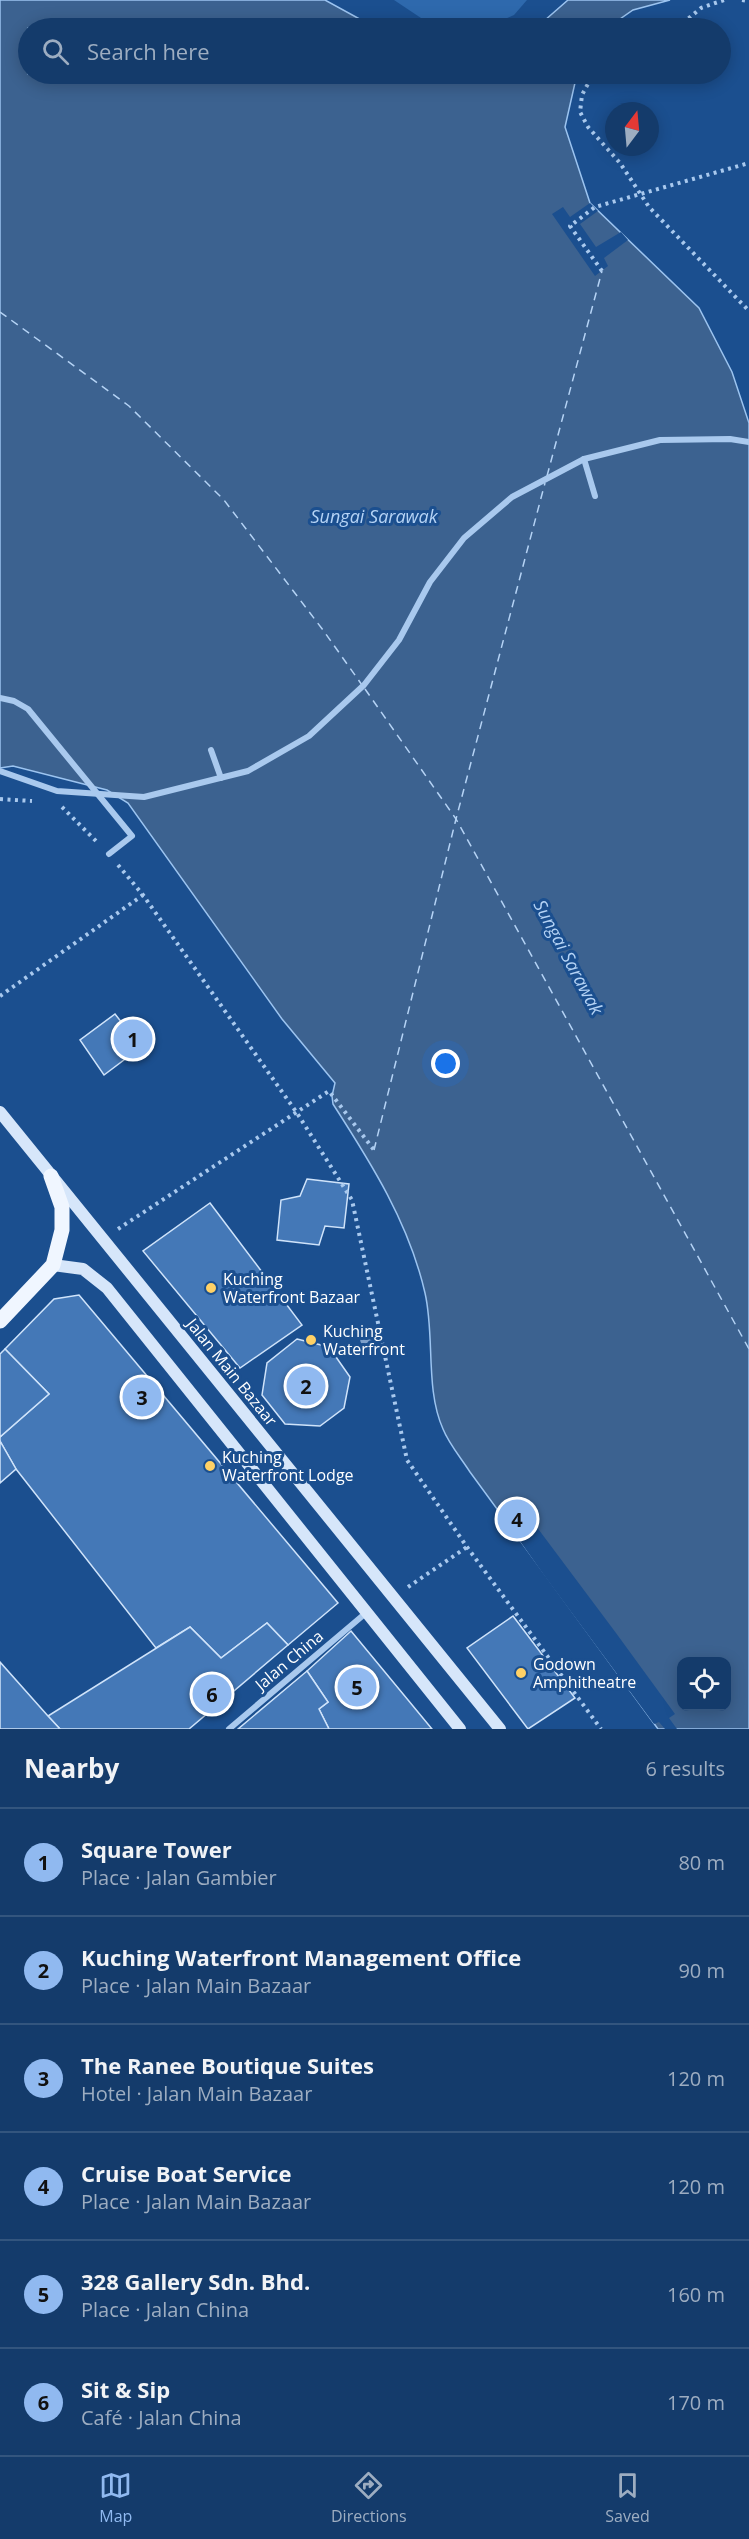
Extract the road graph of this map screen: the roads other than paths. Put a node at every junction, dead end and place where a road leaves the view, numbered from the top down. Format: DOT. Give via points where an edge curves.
graph roads {
  1 [pos="749,442"];
  2 [pos="584,459"];
  3 [pos="595,496"];
  4 [pos="0,698"];
  5 [pos="211,750"];
  6 [pos="0,771"];
  7 [pos="221,778"];
  8 [pos="109,854"];
  9 [pos="0,1112"];
  10 [pos="51,1176"];
  11 [pos="52,1265"];
  12 [pos="0,1321"];
  13 [pos="368,1612"];
  14 [pos="229,1729"];
  15 [pos="460,1729"];
  16 [pos="500,1729"];
  1 -- 2 [label="street, bridge" via="730,438 660,440"];
  2 -- 3 [label="street"];
  2 -- 7 [label="street, bridge" via="512,497 464,538 430,582 399,640 371,676 309,736 248,771"];
  4 -- 8 [label="street" via="28,709 132,836"];
  5 -- 7 [label="street"];
  6 -- 7 [label="street, bridge" via="57,791 144,797"];
  9 -- 10 [label="main road, Jalan Main Bazaar"];
  10 -- 11 [label="main road" via="62,1206 62,1230"];
  10 -- 16 [label="main road, Jalan Main Bazaar"];
  11 -- 12 [label="main road"];
  11 -- 13 [label="main road" via="82,1269 107,1288"];
  13 -- 14 [label="street, Jalan China"];
  13 -- 15 [label="main road"];
}
